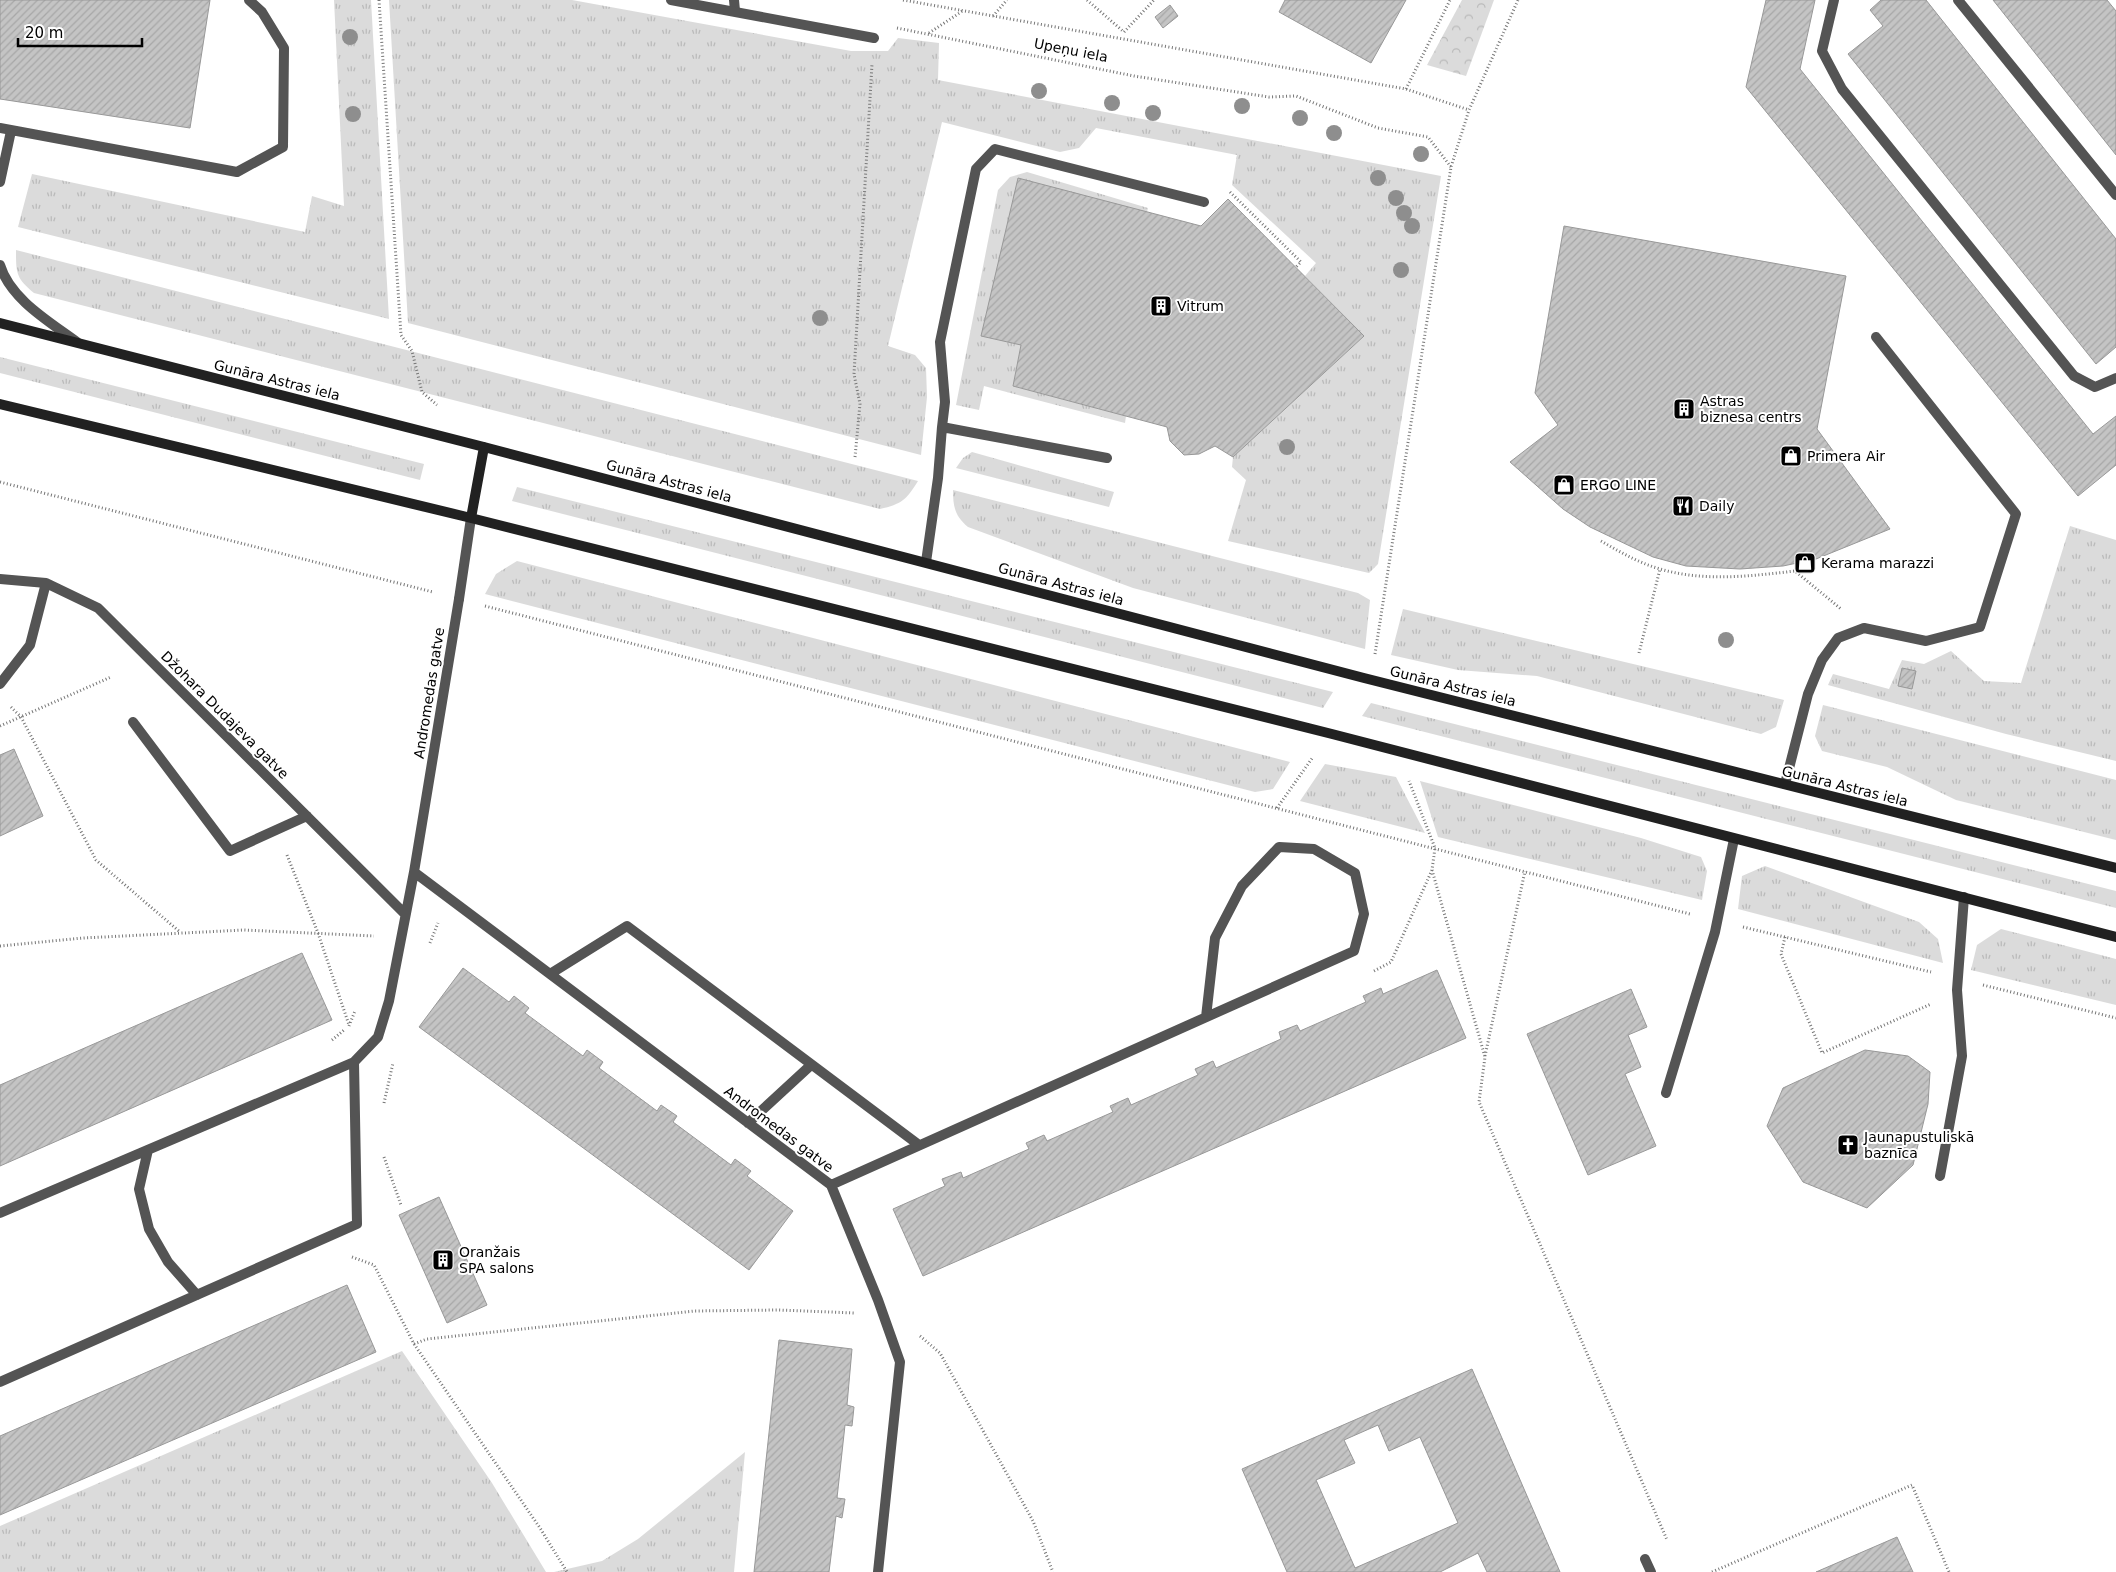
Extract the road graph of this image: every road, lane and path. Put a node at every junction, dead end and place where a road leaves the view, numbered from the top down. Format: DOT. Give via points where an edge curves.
graph roads {
  1 [pos="249,0"];
  2 [pos="379,0"];
  3 [pos="670,0"];
  4 [pos="903,0"];
  5 [pos="1007,0"];
  6 [pos="1087,0"];
  7 [pos="1154,0"];
  8 [pos="1450,0"];
  9 [pos="1518,0"];
  10 [pos="1834,0"];
  11 [pos="1958,0"];
  12 [pos="735,5"];
  13 [pos="964,10"];
  14 [pos="992,16"];
  15 [pos="1124,32"];
  16 [pos="928,34"];
  17 [pos="1120,37"];
  18 [pos="874,38"];
  19 [pos="1406,89"];
  20 [pos="1469,110"];
  21 [pos="0,128"];
  22 [pos="11,131"];
  23 [pos="1451,167"];
  24 [pos="0,182"];
  25 [pos="2116,195"];
  26 [pos="1204,202"];
  27 [pos="0,265"];
  28 [pos="1296,267"];
  29 [pos="0,323"];
  30 [pos="1876,337"];
  31 [pos="80,345"];
  32 [pos="2116,378"];
  33 [pos="0,404"];
  34 [pos="442,410"];
  35 [pos="942,427"];
  36 [pos="484,447"];
  37 [pos="855,457"];
  38 [pos="1107,458"];
  39 [pos="0,482"];
  40 [pos="471,518"];
  41 [pos="1600,541"];
  42 [pos="926,562"];
  43 [pos="1660,569"];
  44 [pos="0,579"];
  45 [pos="46,583"];
  46 [pos="459,599"];
  47 [pos="1864,628"];
  48 [pos="1639,653"];
  49 [pos="1375,654"];
  50 [pos="111,677"];
  51 [pos="0,684"];
  52 [pos="7,703"];
  53 [pos="21,717"];
  54 [pos="133,722"];
  55 [pos="0,726"];
  56 [pos="1406,753"];
  57 [pos="1307,764"];
  58 [pos="1784,784"];
  59 [pos="1277,808"];
  60 [pos="307,816"];
  61 [pos="276,828"];
  62 [pos="1734,839"];
  63 [pos="1434,848"];
  64 [pos="2116,868"];
  65 [pos="1432,870"];
  66 [pos="1526,871"];
  67 [pos="414,872"];
  68 [pos="1964,897"];
  69 [pos="405,914"];
  70 [pos="440,919"];
  71 [pos="1717,920"];
  72 [pos="180,933"];
  73 [pos="318,933"];
  74 [pos="1785,937"];
  75 [pos="2116,937"];
  76 [pos="374,945"];
  77 [pos="429,945"];
  78 [pos="0,946"];
  79 [pos="1354,951"];
  80 [pos="1929,972"];
  81 [pos="550,974"];
  82 [pos="1984,985"];
  83 [pos="1935,1002"];
  84 [pos="357,1007"];
  85 [pos="1206,1017"];
  86 [pos="2116,1018"];
  87 [pos="350,1025"];
  88 [pos="329,1043"];
  89 [pos="1485,1057"];
  90 [pos="393,1061"];
  91 [pos="354,1062"];
  92 [pos="812,1065"];
  93 [pos="1666,1093"];
  94 [pos="383,1106"];
  95 [pos="748,1123"];
  96 [pos="919,1145"];
  97 [pos="148,1150"];
  98 [pos="383,1152"];
  99 [pos="1940,1176"];
  100 [pos="830,1185"];
  101 [pos="401,1206"];
  102 [pos="0,1213"];
  103 [pos="344,1260"];
  104 [pos="197,1295"];
  105 [pos="856,1306"];
  106 [pos="913,1329"];
  107 [pos="414,1344"];
  108 [pos="0,1382"];
  109 [pos="1655,1514"];
  110 [pos="1645,1559"];
  111 [pos="567,1572"];
  112 [pos="878,1572"];
  113 [pos="1053,1572"];
  114 [pos="1651,1572"];
  115 [pos="1712,1572"];
  116 [pos="1949,1572"];
  1 -- 22 [label="street" via="262,12 284,48 283,147 237,172"];
  2 -- 34 [label="path" via="401,335 412,351 422,392"];
  3 -- 12 [label="street"];
  4 -- 13 [label="path"];
  5 -- 14 [label="path"];
  6 -- 15 [label="path"];
  7 -- 15 [label="path"];
  8 -- 19 [label="path"];
  9 -- 20 [label="path"];
  10 -- 32 [label="street" via="1822,51 1842,89 2074,376 2096,387"];
  11 -- 25 [label="street"];
  12 -- 18 [label="street"];
  13 -- 14 [label="path"];
  13 -- 16 [label="path"];
  14 -- 17 [label="path"];
  15 -- 17 [label="path"];
  16 -- 18 [label="path, Upeņu iela" via="900,27"];
  16 -- 23 [label="path, Upeņu iela" via="1134,76 1269,97 1296,96 1378,128 1428,137"];
  17 -- 19 [label="path"];
  18 -- 37 [label="path" via="854,374 860,404"];
  19 -- 20 [label="path"];
  20 -- 23 [label="path"];
  21 -- 22 [label="street"];
  22 -- 24 [label="street"];
  23 -- 49 [label="path"];
  26 -- 28 [label="path" via="1225,188 1301,262"];
  26 -- 35 [label="street" via="995,149 976,168 940,342 945,402"];
  27 -- 31 [label="street" via="3,275 30,307"];
  29 -- 31 [label="main road, Gunāra Astras iela"];
  30 -- 47 [label="street" via="2016,514 1980,627 1926,641"];
  31 -- 36 [label="main road, Gunāra Astras iela"];
  33 -- 40 [label="main road"];
  35 -- 38 [label="street"];
  35 -- 42 [label="street"];
  36 -- 40 [label="main road"];
  36 -- 42 [label="main road, Gunāra Astras iela"];
  39 -- 46 [label="path"];
  40 -- 46 [label="street, Andromedas gatve"];
  40 -- 56 [label="main road"];
  41 -- 43 [label="path"];
  42 -- 58 [label="main road, Gunāra Astras iela" via="1364,678"];
  43 -- 47 [label="path" via="1695,576 1746,577 1795,571"];
  43 -- 48 [label="path"];
  44 -- 45 [label="street, Džohara Dudajeva gatve"];
  45 -- 51 [label="street" via="30,645"];
  45 -- 60 [label="street, Džohara Dudajeva gatve" via="98,608"];
  46 -- 59 [label="path"];
  46 -- 67 [label="street, Andromedas gatve"];
  47 -- 58 [label="street" via="1838,638 1822,660 1808,694"];
  50 -- 53 [label="path"];
  52 -- 53 [label="path"];
  53 -- 55 [label="path"];
  53 -- 72 [label="path" via="96,860"];
  54 -- 61 [label="street" via="230,851"];
  56 -- 62 [label="main road"];
  56 -- 63 [label="path" via="1408,780"];
  57 -- 59 [label="path"];
  58 -- 64 [label="main road, Gunāra Astras iela"];
  59 -- 63 [label="path"];
  60 -- 61 [label="street"];
  60 -- 69 [label="street, Džohara Dudajeva gatve"];
  61 -- 73 [label="path"];
  62 -- 68 [label="main road"];
  62 -- 71 [label="street"];
  63 -- 65 [label="path"];
  63 -- 66 [label="path"];
  65 -- 79 [label="path" via="1391,962 1374,972"];
  65 -- 89 [label="path"];
  66 -- 71 [label="path"];
  66 -- 89 [label="path"];
  67 -- 69 [label="street, Andromedas gatve"];
  67 -- 81 [label="street, Andromedas gatve"];
  68 -- 75 [label="main road"];
  68 -- 99 [label="street" via="1957,990 1962,1056"];
  69 -- 91 [label="street, Andromedas gatve" via="389,1002 378,1037"];
  70 -- 77 [label="path"];
  71 -- 74 [label="path"];
  71 -- 93 [label="street"];
  72 -- 73 [label="path" via="244,930"];
  72 -- 78 [label="path"];
  73 -- 76 [label="path" via="376,936"];
  73 -- 87 [label="path"];
  74 -- 80 [label="path"];
  74 -- 83 [label="path" via="1781,954 1822,1053"];
  79 -- 85 [label="street"];
  79 -- 85 [label="street" via="1364,914 1355,872 1314,849 1279,847 1242,886 1215,938"];
  81 -- 92 [label="street" via="627,926"];
  81 -- 95 [label="street, Andromedas gatve"];
  82 -- 86 [label="path"];
  84 -- 87 [label="path"];
  85 -- 96 [label="street"];
  87 -- 88 [label="path"];
  89 -- 109 [label="path" via="1479,1102"];
  90 -- 94 [label="path"];
  91 -- 97 [label="street"];
  91 -- 104 [label="street" via="357,1224"];
  92 -- 95 [label="street"];
  92 -- 96 [label="street"];
  95 -- 100 [label="street, Andromedas gatve"];
  96 -- 100 [label="street"];
  97 -- 102 [label="street"];
  97 -- 104 [label="street" via="139,1189 149,1230 168,1262"];
  98 -- 101 [label="path"];
  100 -- 112 [label="street, Andromedas gatve" via="900,1362"];
  103 -- 107 [label="path" via="353,1256 374,1265"];
  104 -- 108 [label="street"];
  105 -- 107 [label="path" via="859,1314 779,1310 695,1311 427,1339"];
  106 -- 113 [label="path" via="940,1353 1033,1521"];
  107 -- 111 [label="path"];
  110 -- 114 [label="street"];
  115 -- 116 [label="path" via="1912,1485"];
}
